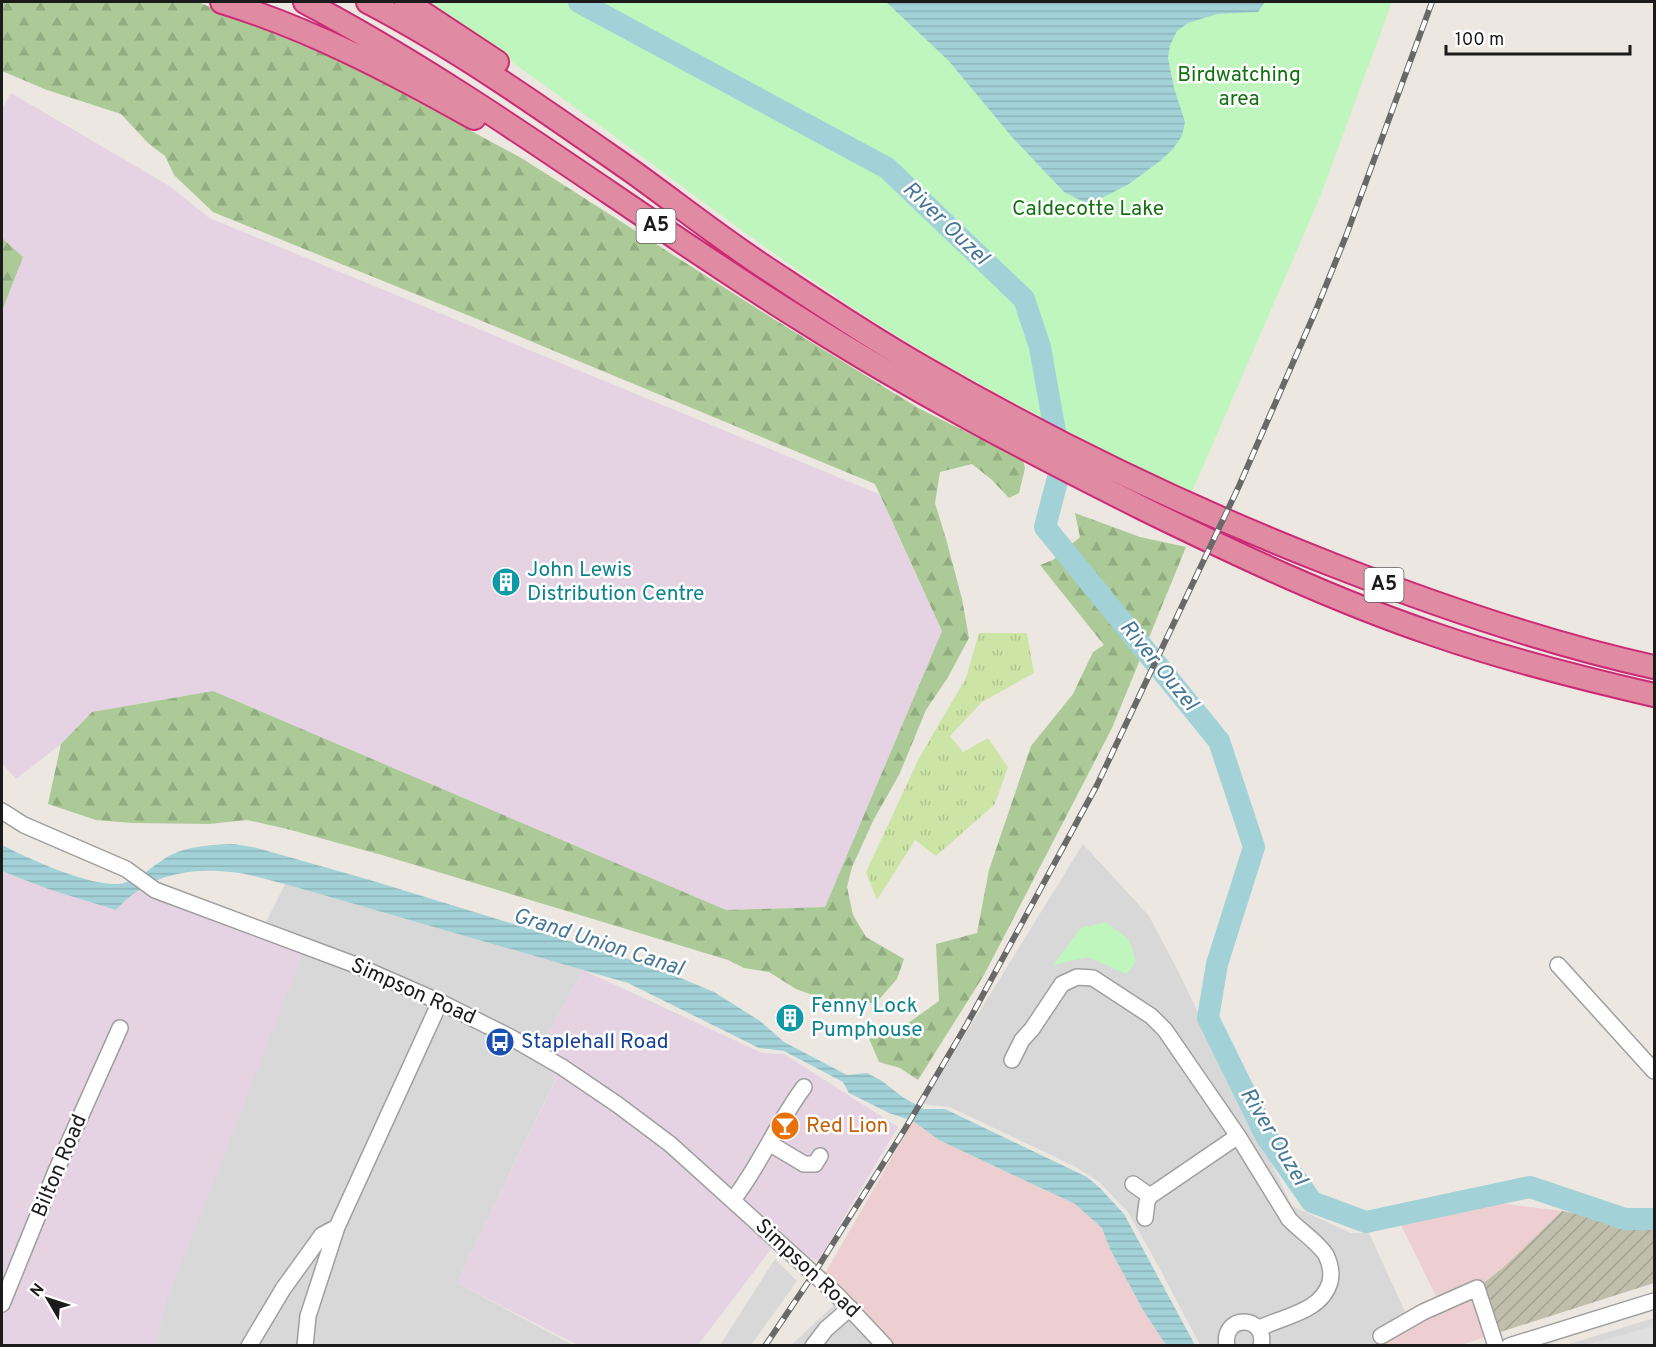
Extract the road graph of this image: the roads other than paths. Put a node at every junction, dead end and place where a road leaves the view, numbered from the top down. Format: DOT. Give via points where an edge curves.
graph roads {
  1 [pos="222,2"];
  2 [pos="305,2"];
  3 [pos="368,2"];
  4 [pos="406,2"];
  5 [pos="544,148"];
  6 [pos="633,172"];
  7 [pos="1654,667"];
  8 [pos="1654,695"];
  9 [pos="2,811"];
  10 [pos="1558,965"];
  11 [pos="440,1002"];
  12 [pos="120,1028"];
  13 [pos="1012,1060"];
  14 [pos="1654,1071"];
  15 [pos="804,1088"];
  16 [pos="1238,1136"];
  17 [pos="769,1143"];
  18 [pos="820,1156"];
  19 [pos="1133,1184"];
  20 [pos="1150,1196"];
  21 [pos="734,1200"];
  22 [pos="1145,1218"];
  23 [pos="337,1227"];
  24 [pos="1654,1301"];
  25 [pos="2,1304"];
  26 [pos="850,1308"];
  27 [pos="1258,1329"];
  28 [pos="1382,1336"];
  29 [pos="249,1346"];
  30 [pos="305,1346"];
  31 [pos="813,1346"];
  32 [pos="885,1346"];
  33 [pos="1227,1346"];
  34 [pos="1261,1346"];
  35 [pos="1497,1346"];
  36 [pos="1509,1346"];
  1 -- 5 [label="highway" via="328,43 402,78 500,133"];
  2 -- 5 [label="highway, A5" via="444,82"];
  3 -- 6 [label="highway, A5" via="486,72"];
  4 -- 6 [label="highway" via="506,68"];
  5 -- 8 [label="highway, A5" via="802,321 908,384 1230,551 1431,634"];
  6 -- 7 [label="highway, A5" via="752,259 922,368 1124,474 1245,531 1427,602 1600,655"];
  9 -- 11 [label="street, Simpson Road" via="24,825 126,869 155,890 354,964"];
  10 -- 14 [label="street"];
  11 -- 21 [label="street, Simpson Road" via="510,1037 590,1086 670,1144"];
  11 -- 23 [label="street"];
  12 -- 25 [label="street, Bilton Road"];
  13 -- 16 [label="street" via="1062,984 1077,977 1094,978 1151,1016 1165,1030"];
  15 -- 17 [label="street"];
  16 -- 20 [label="street"];
  16 -- 27 [label="street" via="1289,1219 1325,1254 1330,1264 1328,1288 1317,1301"];
  17 -- 18 [label="street" via="804,1164 815,1164"];
  17 -- 21 [label="street"];
  19 -- 20 [label="street"];
  20 -- 22 [label="street"];
  21 -- 26 [label="street, Simpson Road"];
  23 -- 29 [label="street" via="322,1235"];
  23 -- 30 [label="street" via="308,1316"];
  24 -- 36 [label="street"];
  26 -- 31 [label="street"];
  26 -- 32 [label="street, Simpson Road"];
  27 -- 33 [label="street" via="1244,1322 1233,1325 1227,1334"];
  27 -- 34 [label="street"];
  28 -- 35 [label="street" via="1477,1288"];
}
